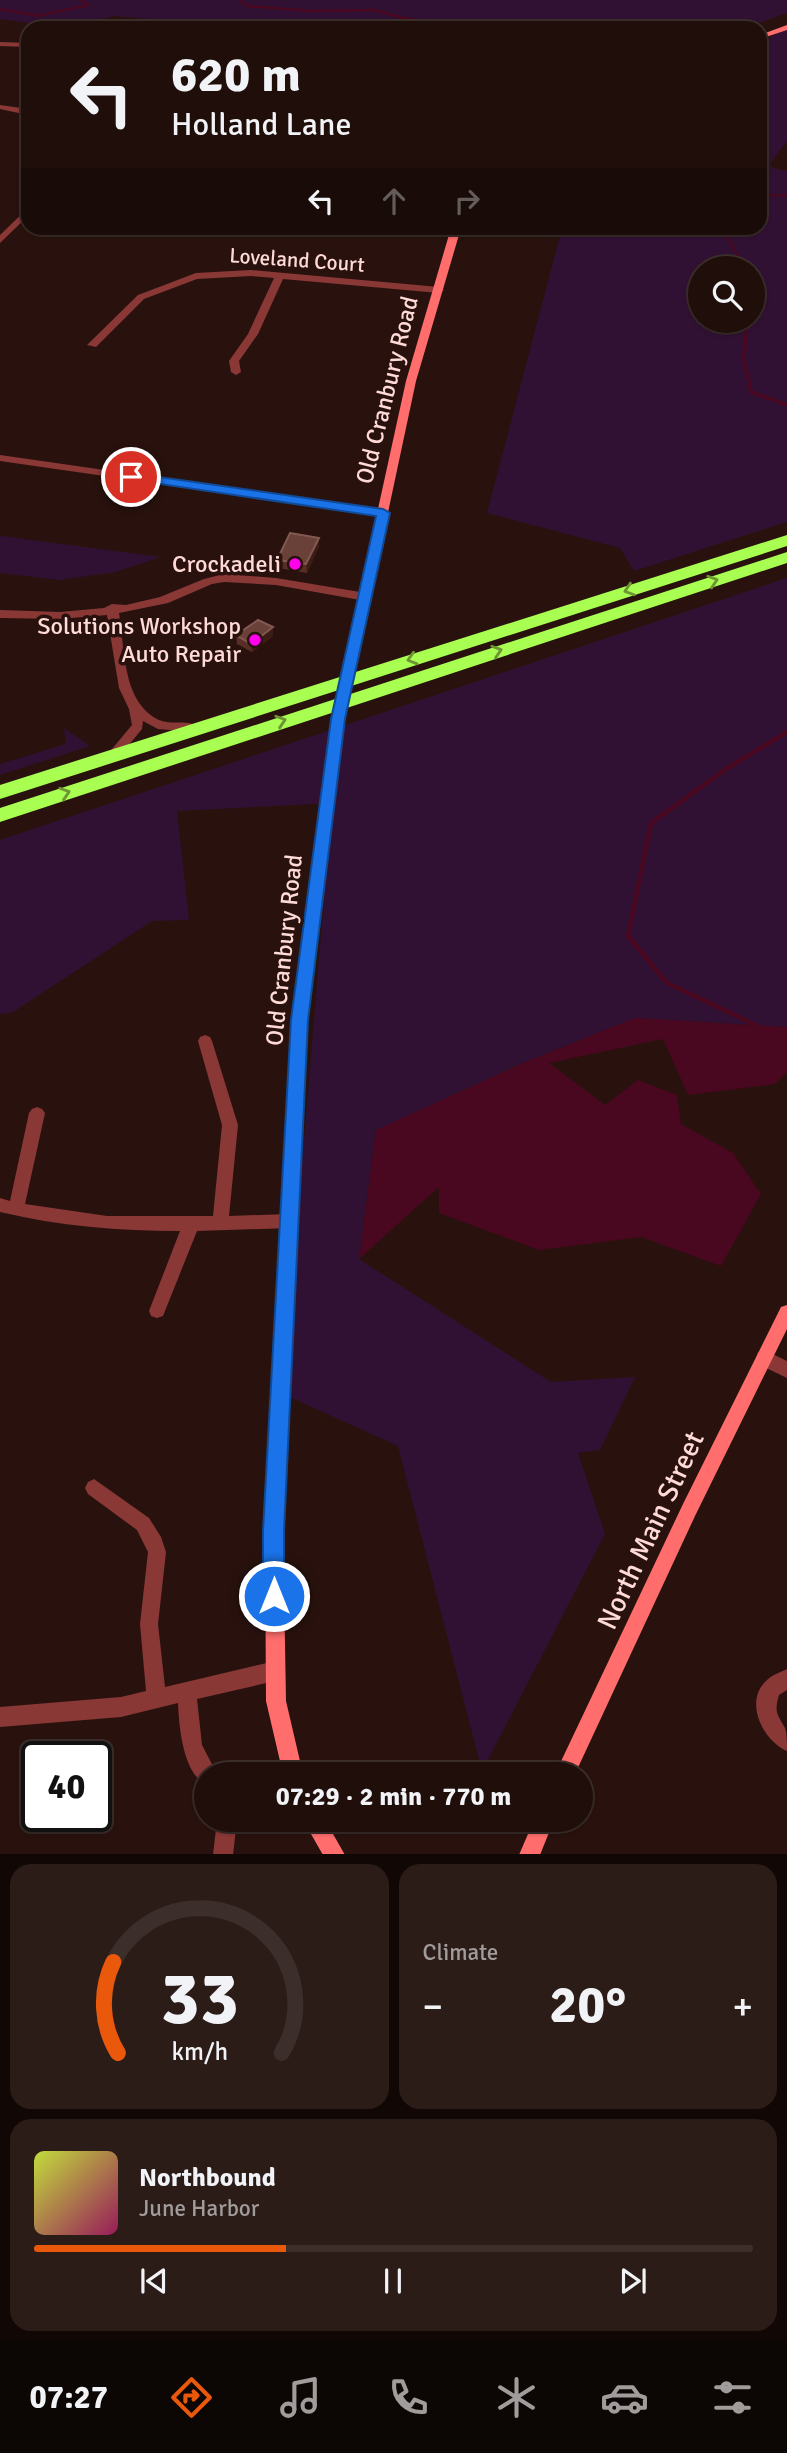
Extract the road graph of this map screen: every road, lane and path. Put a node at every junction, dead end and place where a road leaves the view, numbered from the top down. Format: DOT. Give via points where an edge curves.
graph roads {
  1 [pos="787,27"];
  2 [pos="767,34"];
  3 [pos="0,44"];
  4 [pos="21,45"];
  5 [pos="0,107"];
  6 [pos="21,110"];
  7 [pos="21,218"];
  8 [pos="454,235"];
  9 [pos="0,240"];
  10 [pos="280,276"];
  11 [pos="439,290"];
  12 [pos="92,345"];
  13 [pos="236,372"];
  14 [pos="0,458"];
  15 [pos="383,513"];
  16 [pos="787,540"];
  17 [pos="787,557"];
  18 [pos="366,597"];
  19 [pos="112,608"];
  20 [pos="0,614"];
  21 [pos="348,678"];
  22 [pos="342,702"];
  23 [pos="135,709"];
  24 [pos="198,727"];
  25 [pos="113,755"];
  26 [pos="0,792"];
  27 [pos="0,815"];
  28 [pos="205,1041"];
  29 [pos="37,1113"];
  30 [pos="8,1207"];
  31 [pos="289,1221"];
  32 [pos="192,1222"];
  33 [pos="220,1222"];
  34 [pos="157,1311"];
  35 [pos="787,1312"];
  36 [pos="764,1358"];
  37 [pos="787,1370"];
  38 [pos="94,1488"];
  39 [pos="275,1671"];
  40 [pos="787,1679"];
  41 [pos="187,1693"];
  42 [pos="157,1700"];
  43 [pos="0,1717"];
  44 [pos="787,1741"];
  45 [pos="198,1762"];
  46 [pos="290,1762"];
  47 [pos="571,1762"];
  48 [pos="226,1832"];
  49 [pos="321,1832"];
  50 [pos="539,1832"];
  51 [pos="223,1854"];
  52 [pos="335,1854"];
  53 [pos="529,1854"];
  1 -- 2 [label="street"];
  3 -- 4 [label="street"];
  5 -- 6 [label="street"];
  7 -- 9 [label="street"];
  8 -- 11 [label="street, Old Cranbury Road"];
  10 -- 11 [label="street, Loveland Court"];
  10 -- 12 [label="street, Loveland Court" via="224,273 181,280 141,298"];
  10 -- 13 [label="street" via="253,334 234,361"];
  11 -- 15 [label="street, Old Cranbury Road" via="411,381"];
  14 -- 15 [label="street"];
  15 -- 18 [label="street, Old Cranbury Road"];
  16 -- 21 [label="highway, one-way"];
  22 -- 17 [label="highway, one-way"];
  18 -- 19 [label="street" via="223,578 165,600"];
  18 -- 21 [label="street, Old Cranbury Road"];
  19 -- 20 [label="street" via="40,617"];
  19 -- 23 [label="street" via="125,688"];
  21 -- 22 [label="street, Old Cranbury Road"];
  21 -- 24 [label="highway"];
  27 -- 22 [label="highway, one-way"];
  22 -- 31 [label="street, Old Cranbury Road" via="300,1020"];
  23 -- 24 [label="street" via="158,725"];
  23 -- 25 [label="street" via="138,726"];
  24 -- 25 [label="highway"];
  25 -- 26 [label="highway"];
  28 -- 33 [label="street" via="230,1125"];
  29 -- 30 [label="street"];
  30 -- 32 [label="street" via="111,1222"];
  31 -- 33 [label="street"];
  31 -- 39 [label="street, Old Cranbury Road" via="274,1531"];
  32 -- 33 [label="street"];
  32 -- 34 [label="street"];
  35 -- 36 [label="street, North Main Street"];
  36 -- 37 [label="street"];
  36 -- 47 [label="street, North Main Street"];
  38 -- 42 [label="street" via="143,1524 157,1552 149,1625"];
  39 -- 41 [label="street"];
  39 -- 46 [label="street, Old Cranbury Road" via="276,1701"];
  40 -- 44 [label="street" via="772,1688 766,1707 773,1728"];
  41 -- 42 [label="street"];
  41 -- 45 [label="street" via="189,1741"];
  42 -- 43 [label="street" via="61,1714"];
  48 -- 51 [label="street"];
  49 -- 52 [label="street"];
  50 -- 53 [label="street"];
}
